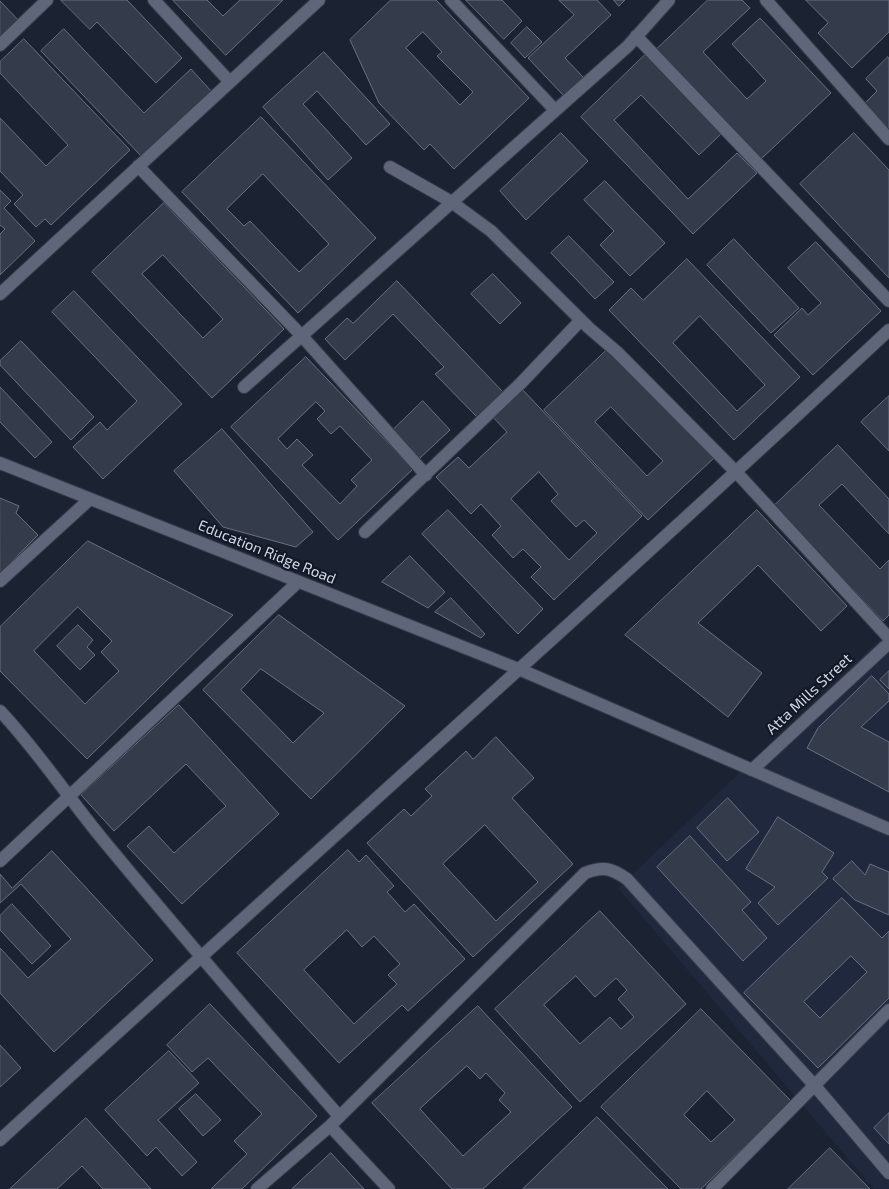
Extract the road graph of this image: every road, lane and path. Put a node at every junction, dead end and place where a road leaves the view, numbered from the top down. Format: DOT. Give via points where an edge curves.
graph roads {
  1 [pos="47,0"];
  2 [pos="154,0"];
  3 [pos="451,0"];
  4 [pos="669,0"];
  5 [pos="766,0"];
  6 [pos="312,2"];
  7 [pos="636,36"];
  8 [pos="0,45"];
  9 [pos="230,82"];
  10 [pos="554,110"];
  11 [pos="889,139"];
  12 [pos="138,166"];
  13 [pos="390,167"];
  14 [pos="450,201"];
  15 [pos="0,294"];
  16 [pos="889,301"];
  17 [pos="581,320"];
  18 [pos="889,330"];
  19 [pos="301,335"];
  20 [pos="244,387"];
  21 [pos="0,463"];
  22 [pos="737,473"];
  23 [pos="426,475"];
  24 [pos="90,499"];
  25 [pos="365,532"];
  26 [pos="0,581"];
  27 [pos="298,582"];
  28 [pos="889,638"];
  29 [pos="889,643"];
  30 [pos="521,670"];
  31 [pos="0,711"];
  32 [pos="752,770"];
  33 [pos="68,797"];
  34 [pos="889,829"];
  35 [pos="0,861"];
  36 [pos="200,957"];
  37 [pos="889,1010"];
  38 [pos="815,1086"];
  39 [pos="334,1121"];
  40 [pos="0,1140"];
  41 [pos="889,1173"];
  42 [pos="257,1189"];
  43 [pos="389,1189"];
  44 [pos="712,1189"];
  1 -- 8 [label="street"];
  2 -- 9 [label="street"];
  3 -- 10 [label="street"];
  4 -- 7 [label="street"];
  5 -- 11 [label="street"];
  6 -- 9 [label="street"];
  7 -- 10 [label="street"];
  7 -- 16 [label="street"];
  9 -- 12 [label="street"];
  10 -- 14 [label="street"];
  12 -- 15 [label="street"];
  12 -- 19 [label="street"];
  13 -- 14 [label="street"];
  14 -- 17 [label="street" via="491,231"];
  14 -- 19 [label="street"];
  17 -- 22 [label="street"];
  17 -- 23 [label="street"];
  18 -- 22 [label="street"];
  19 -- 20 [label="street"];
  19 -- 23 [label="street"];
  21 -- 24 [label="street, Education Ridge Road"];
  22 -- 28 [label="street"];
  22 -- 30 [label="street"];
  23 -- 25 [label="street"];
  24 -- 26 [label="street"];
  24 -- 27 [label="street, Education Ridge Road"];
  27 -- 30 [label="street, Education Ridge Road"];
  27 -- 33 [label="street"];
  29 -- 32 [label="street, Atta Mills Street"];
  30 -- 32 [label="street, Education Ridge Road"];
  30 -- 36 [label="street"];
  31 -- 33 [label="street" via="16,727"];
  32 -- 34 [label="street, Education Ridge Road"];
  33 -- 35 [label="street"];
  33 -- 36 [label="street"];
  36 -- 39 [label="street"];
  36 -- 40 [label="street"];
  37 -- 38 [label="street"];
  38 -- 39 [label="street" via="627,878 614,870 600,868 586,873"];
  38 -- 41 [label="street"];
  38 -- 44 [label="street"];
  39 -- 42 [label="street"];
  39 -- 43 [label="street"];
}
